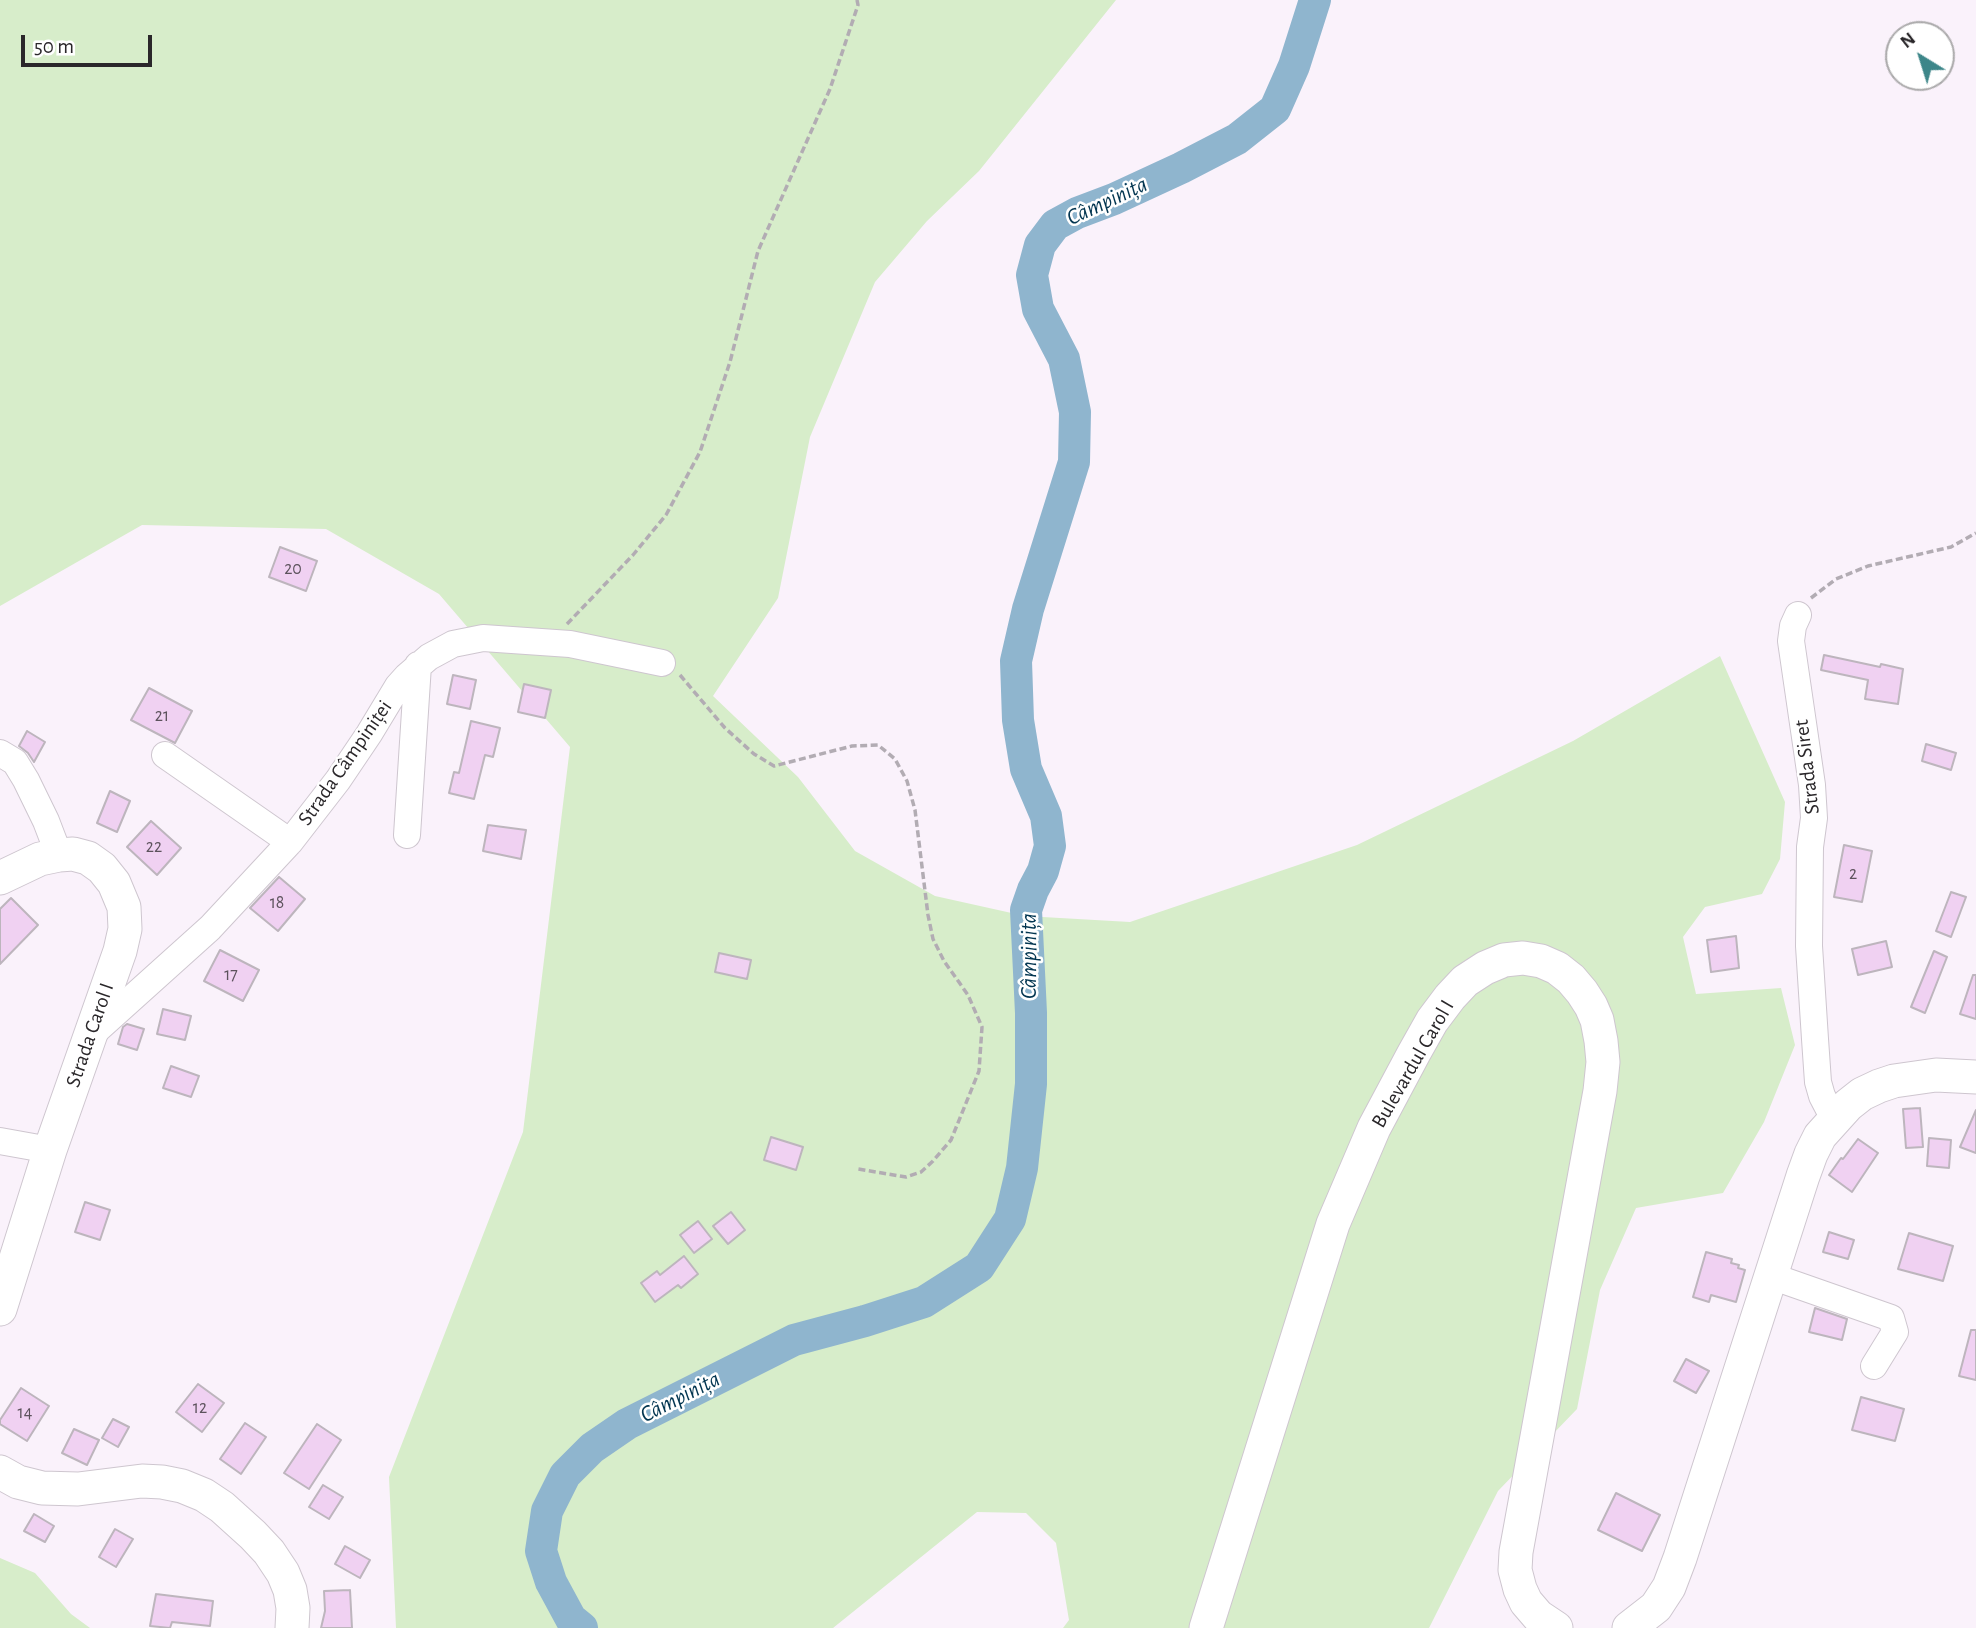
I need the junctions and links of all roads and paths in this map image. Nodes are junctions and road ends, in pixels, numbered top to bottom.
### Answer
1 (857, 0) edge
2 (1976, 533) edge
3 (1798, 615) joint
4 (547, 641) junction
5 (662, 663) joint
6 (418, 665) junction
7 (0, 753) edge
8 (165, 755) dead end
9 (407, 835) dead end
10 (290, 842) junction
11 (58, 855) junction
12 (0, 878) edge
13 (89, 1037) junction
14 (1976, 1077) edge
15 (1834, 1119) junction
16 (0, 1141) edge
17 (51, 1150) junction
18 (858, 1169) dead end
19 (7, 1266) edge
20 (1771, 1276) junction
21 (0, 1310) edge
22 (1874, 1366) dead end
23 (0, 1472) edge
24 (1552, 1627) edge
25 (292, 1628) edge
26 (1206, 1628) edge
27 (1629, 1628) edge

1 - 4 path
2 - 3 path
3 - 15 street, Strada Siret
4 - 5 street, Strada Câmpiniței
4 - 6 street, Strada Câmpiniței
5 - 18 path
6 - 9 street
6 - 10 street, Strada Câmpiniței
7 - 11 street
8 - 10 street
10 - 13 street, Strada Câmpiniței
11 - 12 main road, Strada Carol I
11 - 13 main road, Strada Carol I
13 - 17 main road, Strada Carol I
14 - 15 main road
15 - 20 main road
16 - 17 street
17 - 19 main road, Strada Carol I
19 - 21 main road, Strada Carol I
20 - 22 street
20 - 27 main road
23 - 25 main road
24 - 26 main road, Bulevardul Carol I

